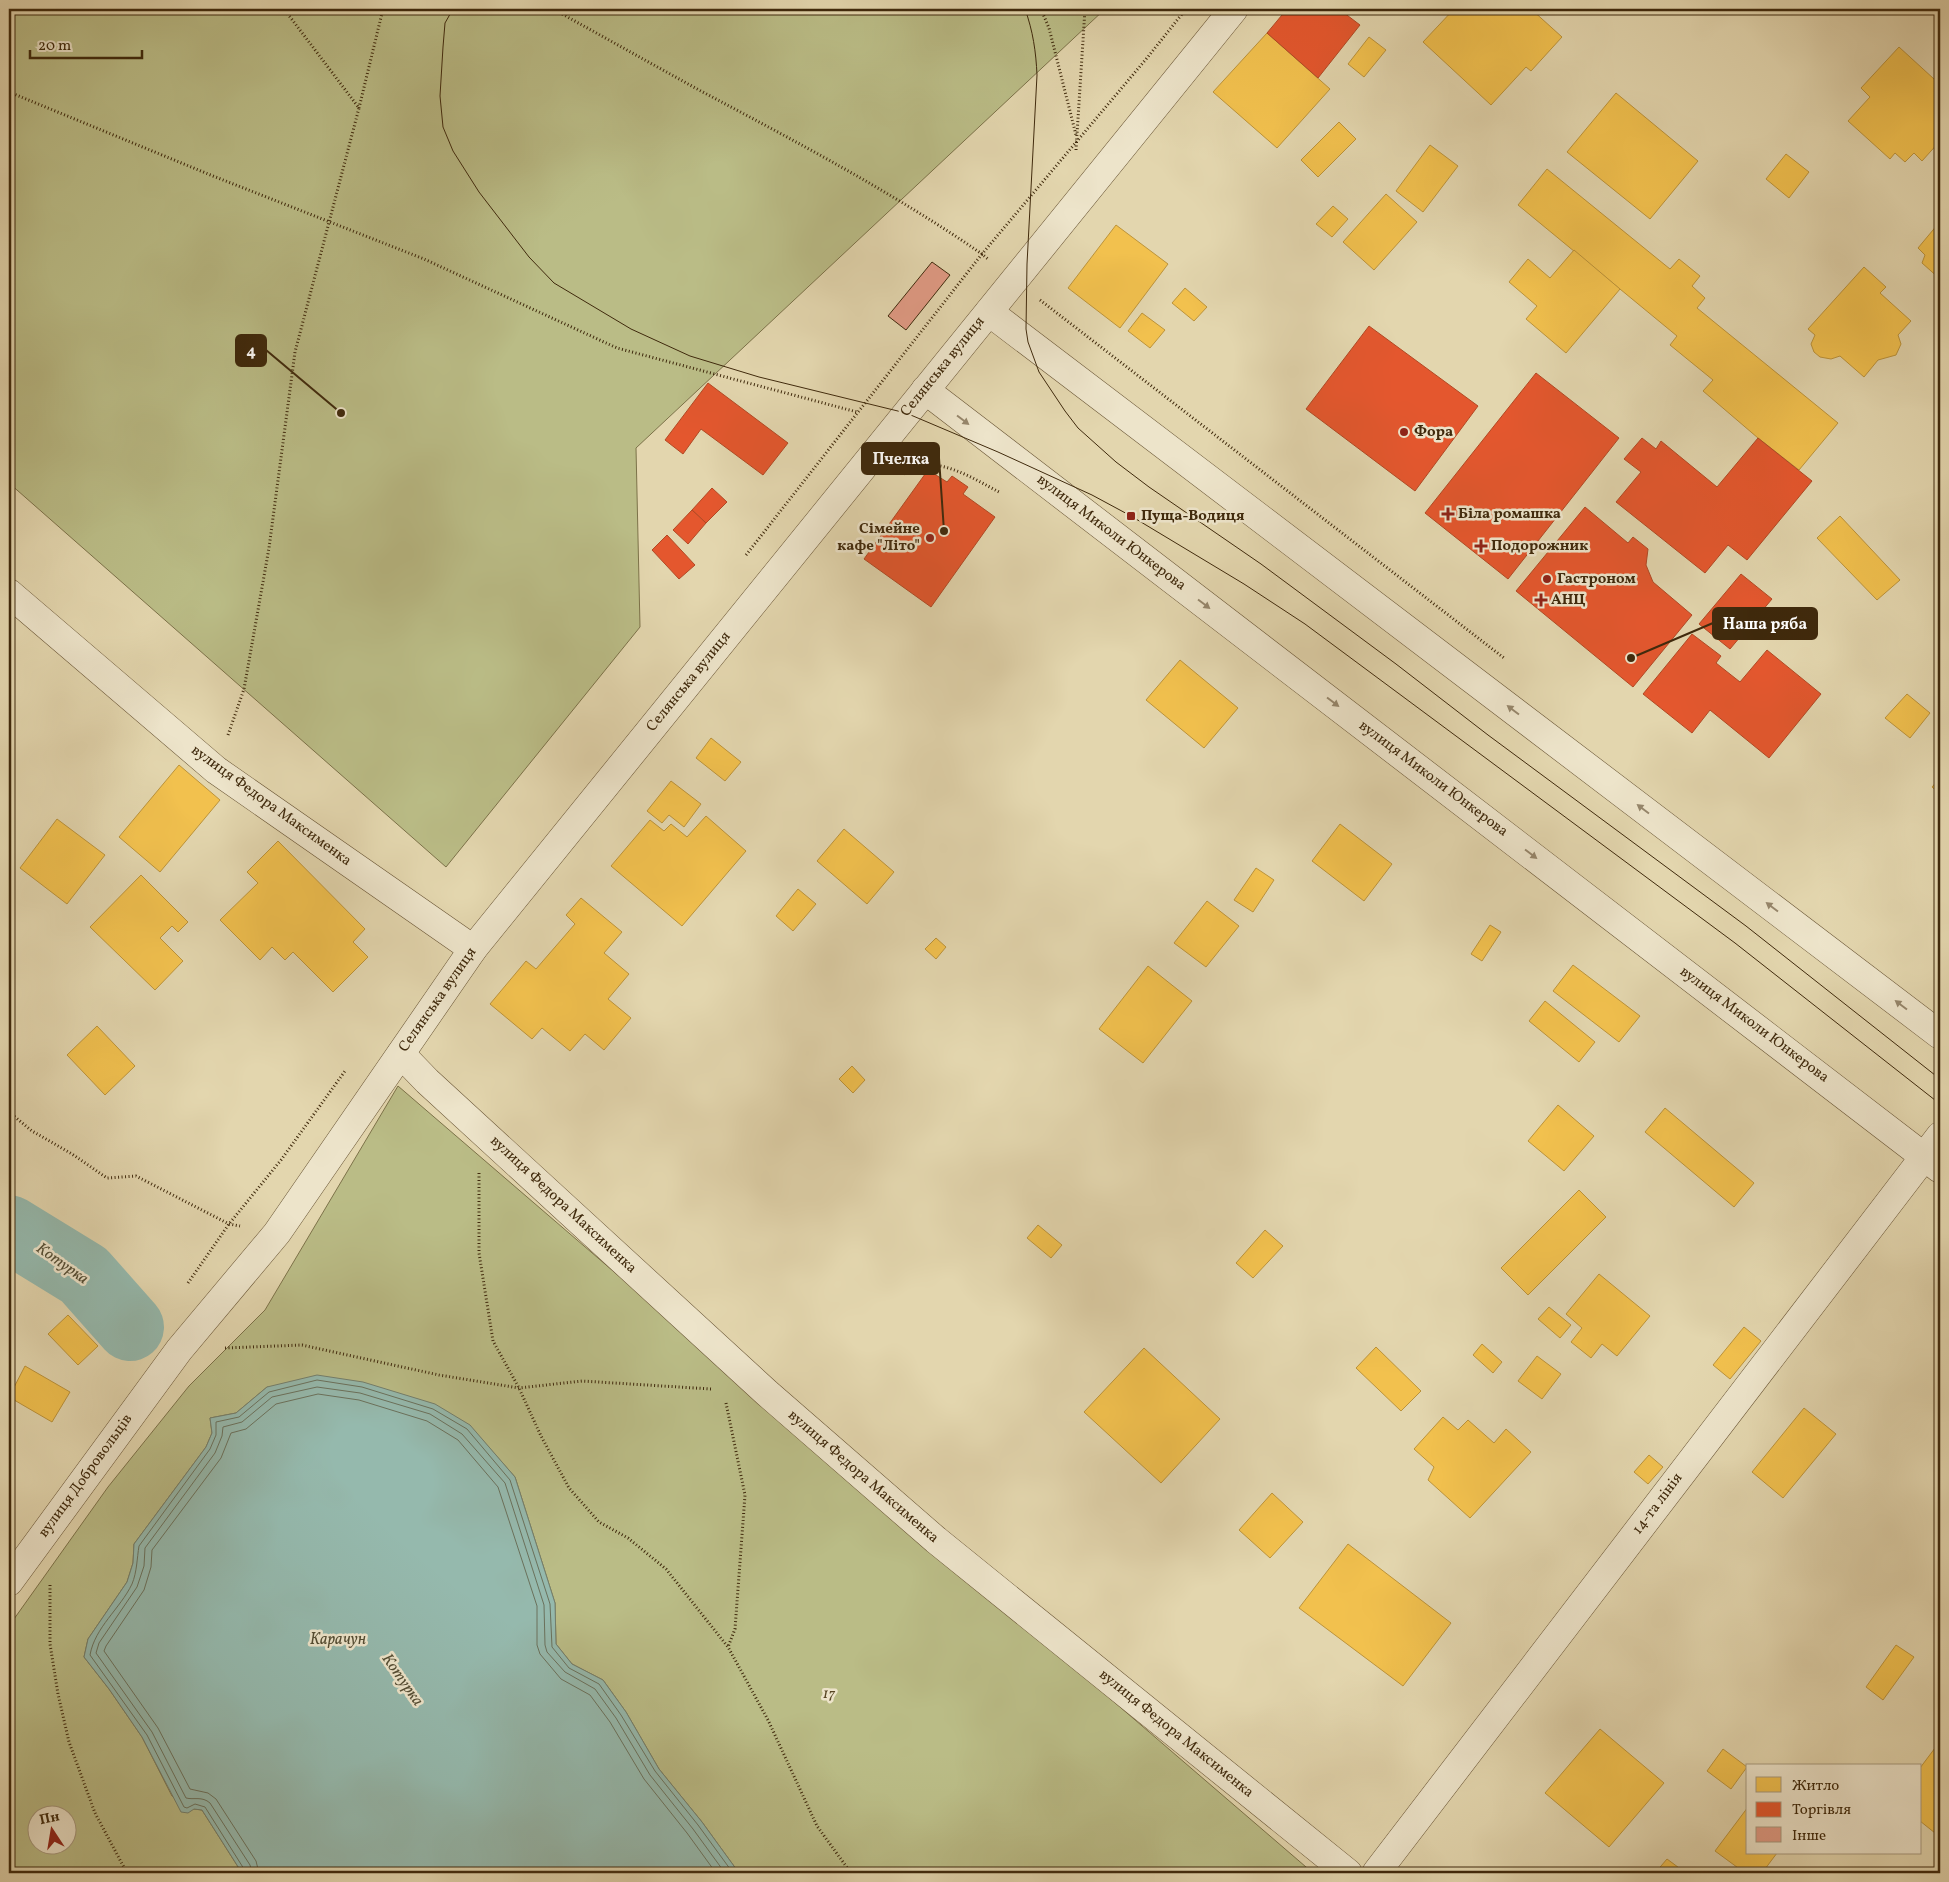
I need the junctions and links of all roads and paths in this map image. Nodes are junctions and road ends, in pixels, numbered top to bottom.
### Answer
1 (284, 9) edge
2 (383, 9) edge
3 (553, 9) edge
4 (1041, 9) edge
5 (1085, 9) edge
6 (1186, 9) edge
7 (1234, 9) edge
8 (9, 92) edge
9 (359, 108) junction
10 (1078, 140) junction
11 (1074, 157) dead end
12 (329, 221) junction
13 (982, 254) junction
14 (1014, 280) junction
15 (988, 312) junction
16 (925, 390) junction
17 (857, 412) dead end
18 (898, 480) dead end
19 (1000, 492) dead end
20 (9, 594) edge
21 (1510, 662) dead end
22 (216, 770) junction
23 (473, 949) junction
24 (1940, 1035) edge
25 (401, 1054) junction
26 (9, 1112) edge
27 (479, 1128) junction
28 (1935, 1153) edge
29 (277, 1233) junction
30 (171, 1360) junction
31 (519, 1388) junction
32 (714, 1389) dead end
33 (725, 1399) dead end
34 (9, 1582) edge
35 (50, 1584) dead end
36 (728, 1647) junction
37 (127, 1873) edge
38 (851, 1873) edge
39 (1348, 1873) edge
40 (1376, 1873) edge

1 - 9 path
2 - 9 path
3 - 13 path
4 - 10 path
5 - 10 path
6 - 10 path
7 - 14 street, Селянська вулиця
8 - 12 path
9 - 12 path
10 - 11 path
10 - 13 path
12 - 17 path
12 - 22 path
13 - 14 path
14 - 15 street, Селянська вулиця
14 - 21 path
15 - 16 street, Селянська вулиця
24 -> 15 street
16 - 23 street, Селянська вулиця
16 -> 28 street, вулиця Миколи Юнкерова
18 - 19 path
20 - 22 street, вулиця Федора Максименка
22 - 23 street, вулиця Федора Максименка
23 - 25 street, Селянська вулиця
25 - 27 street, вулиця Федора Максименка
25 - 29 street, Селянська вулиця
26 - 29 path
27 - 31 path
27 - 39 street, вулиця Федора Максименка
28 - 40 street, 14-та лінія
29 - 30 street, Селянська вулиця
30 - 31 path
30 - 34 street, вулиця Добровольців
31 - 32 path
31 - 36 path
33 - 36 path
35 - 37 path
36 - 38 path

